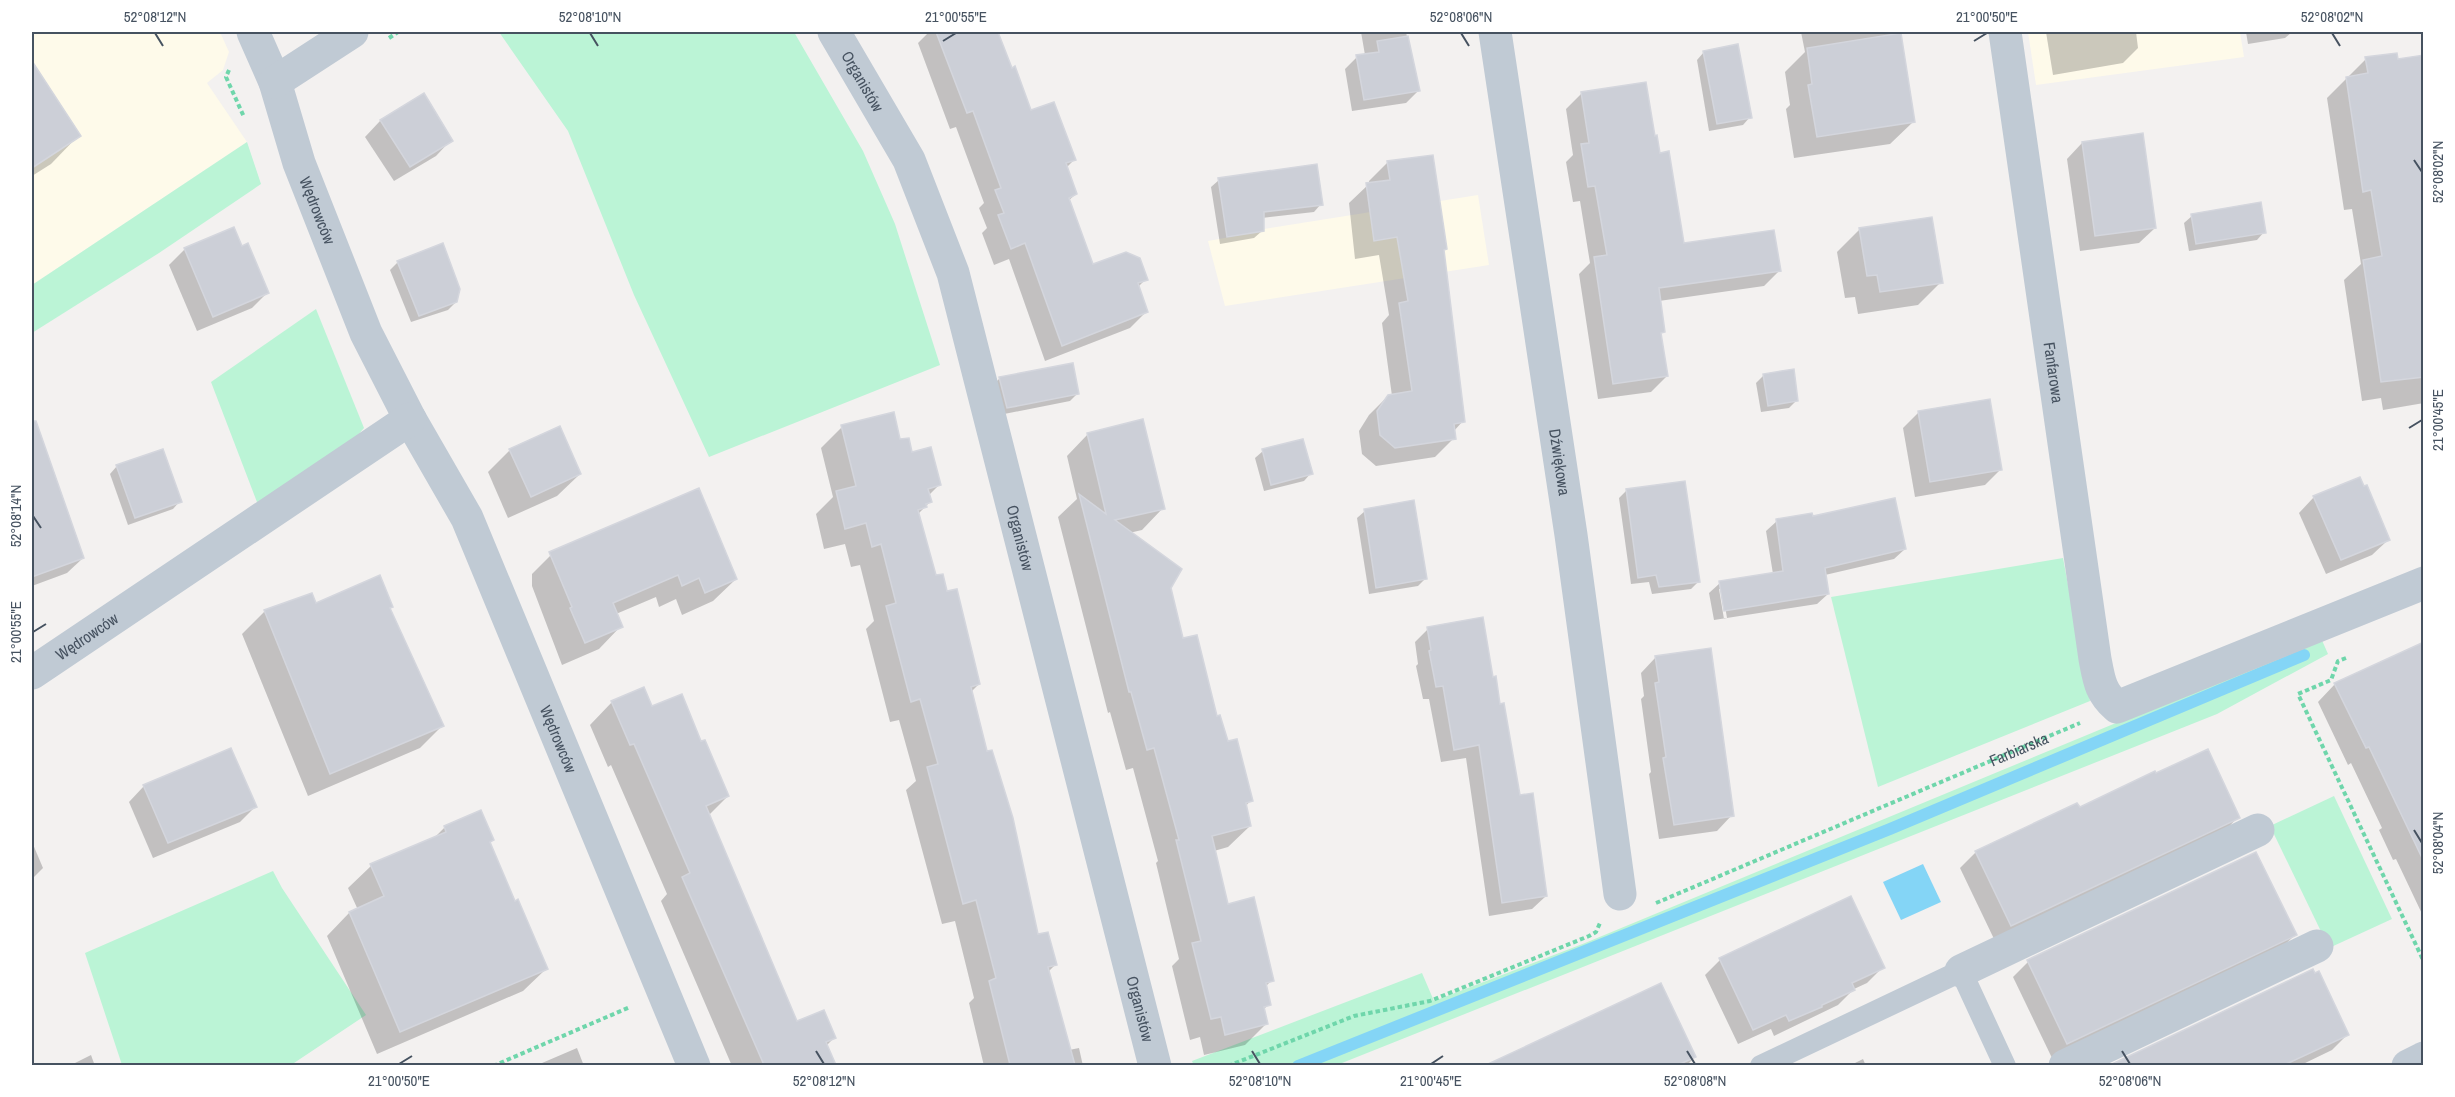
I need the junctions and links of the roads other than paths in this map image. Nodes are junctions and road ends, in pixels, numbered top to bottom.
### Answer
1 (253, 32) edge
2 (352, 32) edge
3 (834, 32) edge
4 (1495, 32) edge
5 (2005, 32) edge
6 (275, 82) junction
7 (410, 419) junction
8 (2424, 583) edge
9 (32, 673) edge
10 (2258, 830) dead end
11 (1625, 900) road end
12 (2317, 946) dead end
13 (1961, 971) junction
14 (2424, 1059) edge
15 (694, 1065) edge
16 (1155, 1065) edge
17 (1761, 1065) edge
18 (2005, 1065) edge
19 (2065, 1065) edge
20 (2408, 1065) edge

1 - 6 street, Wędrowców
2 - 6 street
3 - 16 street, Organistów
4 - 11 street, Dźwiękowa
5 - 8 street, Fanfarowa
6 - 7 street, Wędrowców
7 - 9 street, Wędrowców
7 - 15 street, Wędrowców
10 - 13 street
12 - 19 street
13 - 17 lane
13 - 18 lane
14 - 20 street

